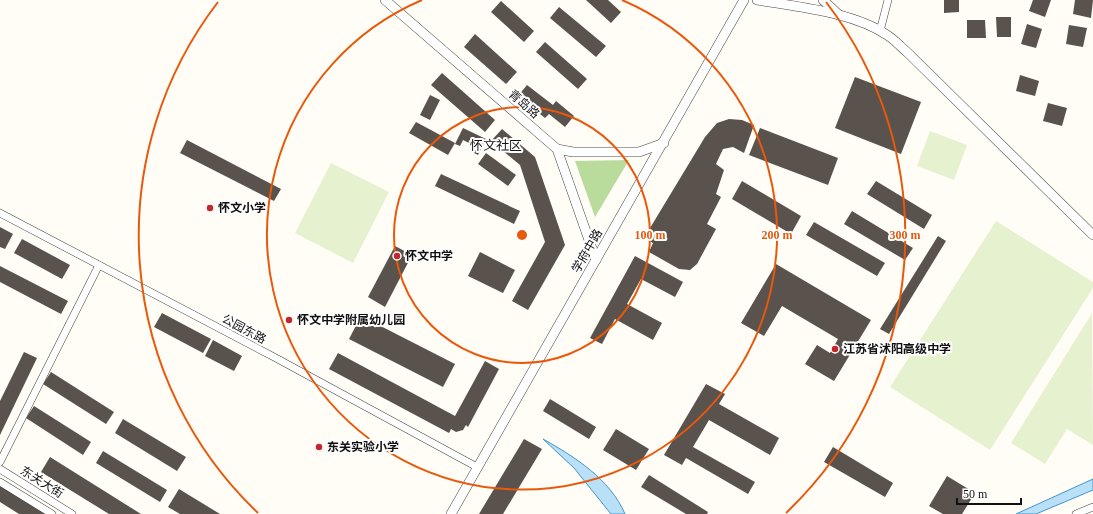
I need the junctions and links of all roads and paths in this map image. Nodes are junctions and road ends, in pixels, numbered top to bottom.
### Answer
1 (385, 0) edge
2 (744, 0) edge
3 (757, 0) edge
4 (823, 0) edge
5 (888, 0) edge
6 (839, 15) junction
7 (880, 31) junction
8 (664, 142) junction
9 (557, 149) junction
10 (0, 213) edge
11 (1093, 235) edge
12 (596, 260) junction
13 (99, 265) junction
14 (0, 462) edge
15 (477, 467) junction
16 (0, 469) edge
17 (0, 482) edge
18 (1093, 507) edge
19 (52, 514) edge
20 (72, 514) edge
21 (451, 514) edge
22 (1076, 514) edge

1 - 9 street, 青岛路
2 - 8 street, 学府中路
3 - 6 street
4 - 6 street
5 - 7 street
6 - 7 street
7 - 11 street
8 - 9 street
8 - 12 street, 学府中路
9 - 12 street, 青岛路
10 - 13 street, 公园东路
12 - 15 street, 学府中路
13 - 14 street
13 - 15 street, 公园东路
15 - 21 street, 学府中路
16 - 20 street, 东关大街
17 - 19 street, 东关大街
18 - 22 street

